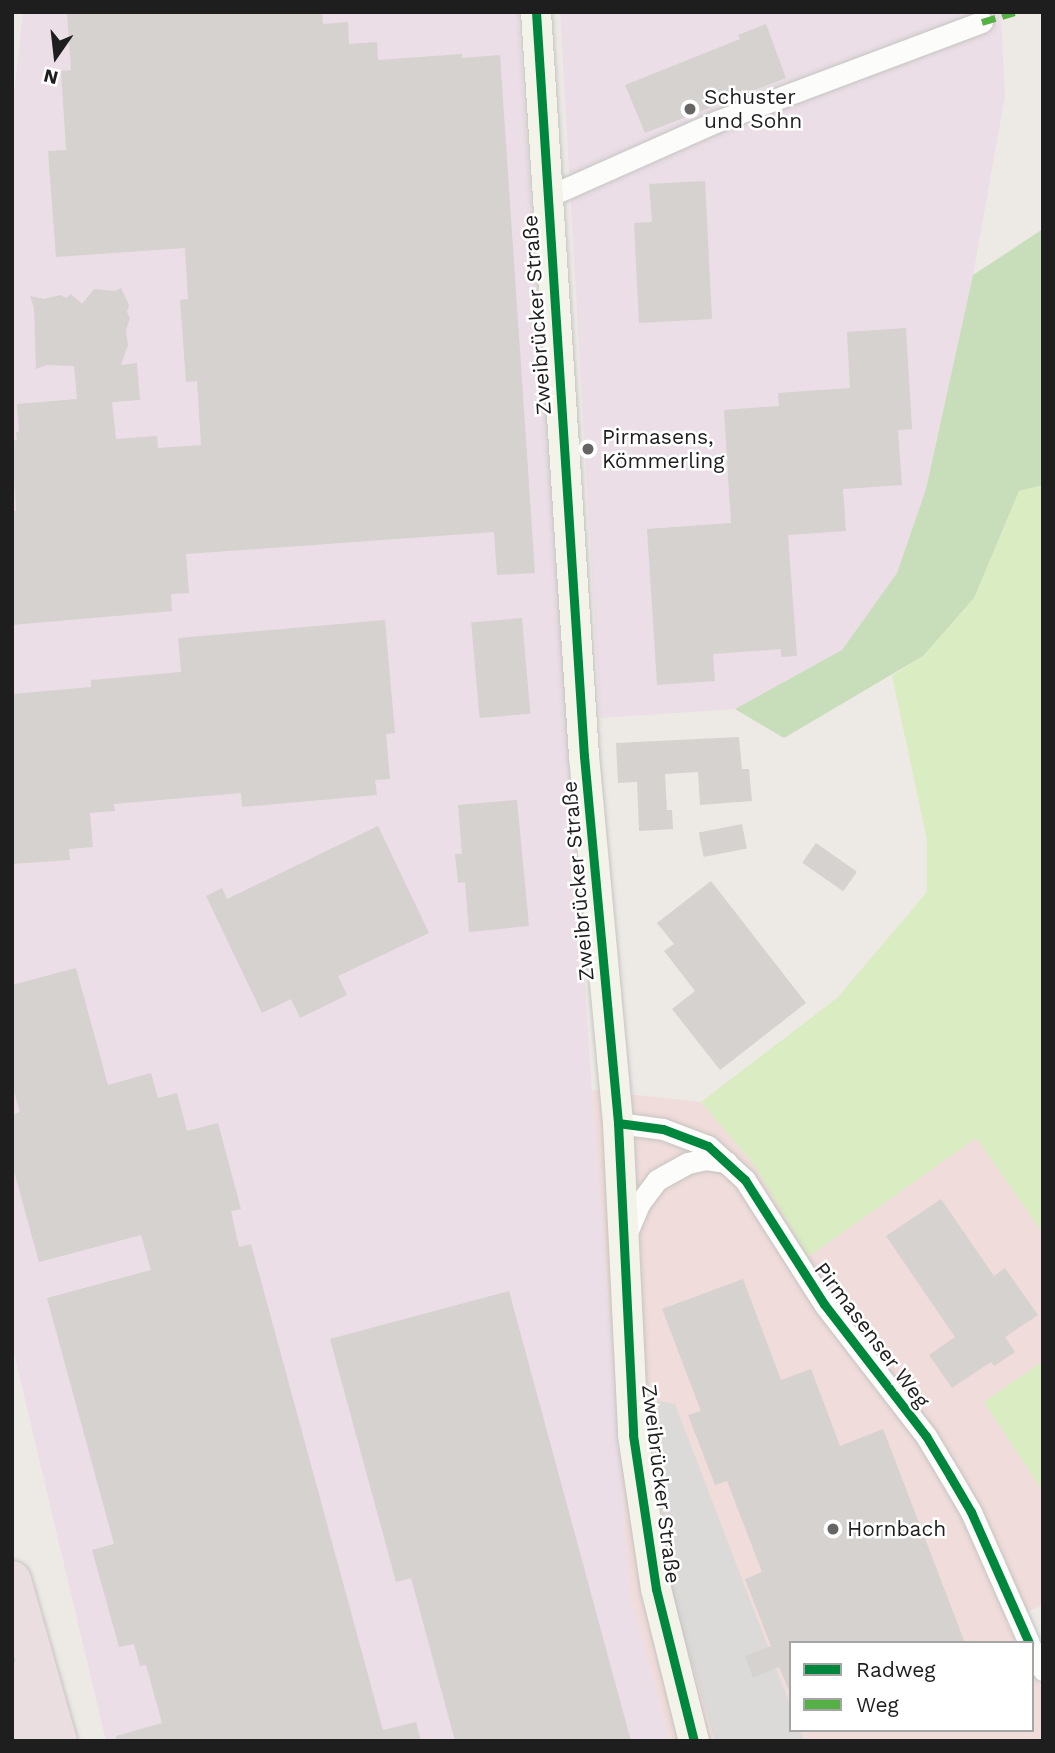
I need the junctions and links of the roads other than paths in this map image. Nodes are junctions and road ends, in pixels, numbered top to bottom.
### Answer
1 (536, 12) edge
2 (982, 22) dead end
3 (547, 198) junction
4 (618, 1124) junction
5 (727, 1161) junction
6 (625, 1240) junction
7 (12, 1580) edge
8 (1028, 1641) edge
9 (1034, 1653) edge
10 (1043, 1670) edge
11 (12, 1680) edge
12 (29, 1741) edge
13 (58, 1741) edge
14 (694, 1741) edge

1 - 3 street, Zweibrücker Straße
2 - 3 street, Zweibrücker Straße
3 - 4 street, Zweibrücker Straße
4 - 5 street, Pirmasenser Weg
4 - 6 street, Zweibrücker Straße
5 - 6 street
5 - 8 street, Pirmasenser Weg
6 - 14 street, Zweibrücker Straße
7 - 13 highway
9 - 10 street
11 - 12 highway

